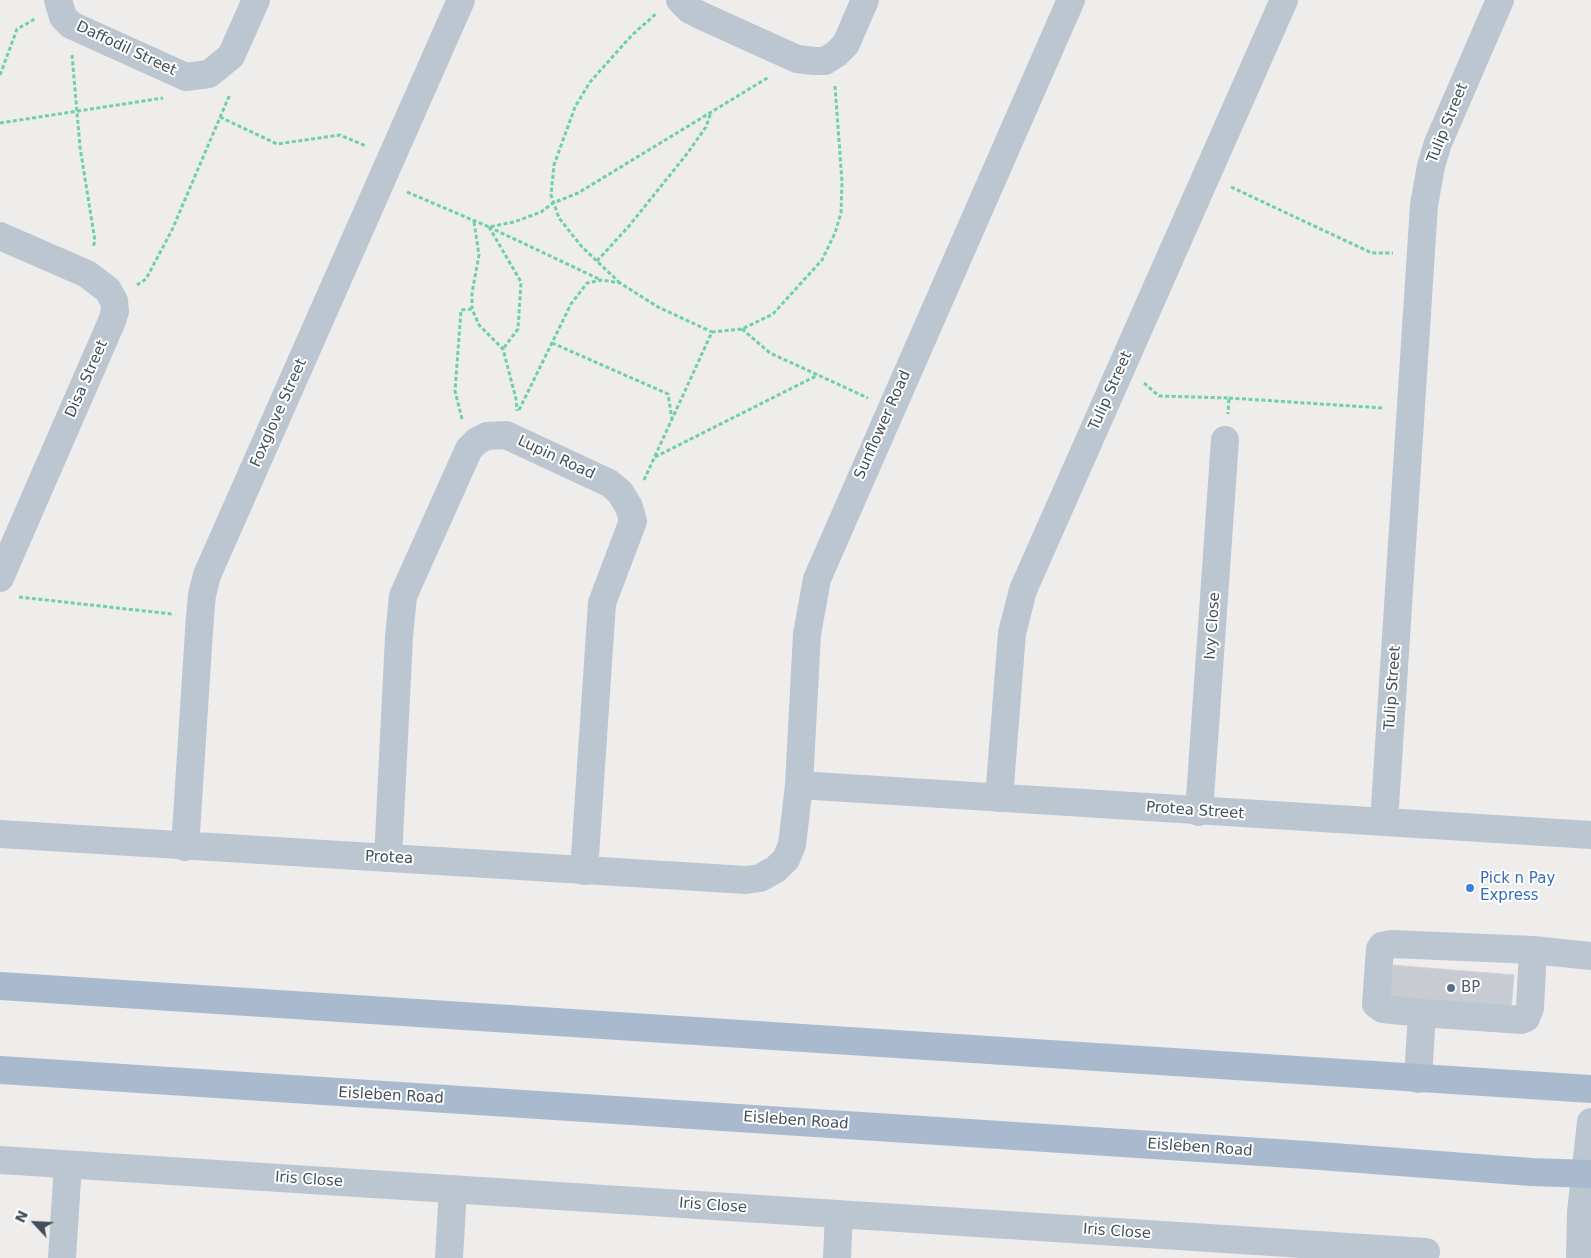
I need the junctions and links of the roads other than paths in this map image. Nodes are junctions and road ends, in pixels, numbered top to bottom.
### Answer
1 (256, 0) edge
2 (461, 0) edge
3 (865, 0) edge
4 (1071, 0) edge
5 (1284, 0) edge
6 (1500, 0) edge
7 (58, 2) edge
8 (669, 6) edge
9 (0, 236) edge
10 (1225, 440) road end
11 (9, 588) edge
12 (799, 785) junction
13 (999, 798) junction
14 (1199, 812) junction
15 (1384, 822) junction
16 (0, 834) edge
17 (1591, 835) edge
18 (185, 847) junction
19 (388, 858) junction
20 (776, 869) joint
21 (584, 871) junction
22 (1534, 950) junction
23 (1591, 956) edge
24 (0, 986) edge
25 (1422, 1013) junction
26 (0, 1070) edge
27 (1418, 1079) junction
28 (1591, 1089) edge
29 (1591, 1122) edge
30 (0, 1160) edge
31 (68, 1165) junction
32 (1588, 1174) edge
33 (453, 1189) junction
34 (840, 1214) junction
35 (1222, 1248) edge
36 (1426, 1252) dead end
37 (62, 1258) edge
38 (449, 1258) edge
39 (837, 1258) edge
40 (1580, 1258) edge

1 - 7 street, Daffodil Street
2 - 18 street, Foxglove Street
3 - 8 street
4 - 12 street, Sunflower Road
5 - 13 street, Tulip Street
6 - 15 street, Tulip Street
9 - 11 street, Disa Street
10 - 14 street, Ivy Close
12 - 13 street, Protea Street
12 - 20 street, Sunflower Road
13 - 14 street, Protea Street
14 - 15 street, Protea Street
15 - 17 street, Protea Street
16 - 18 street, Protea
18 - 19 street, Protea
19 - 21 street, Protea
19 - 21 street, Lupin Road
20 - 21 street, Protea
22 - 23 street
22 - 25 street
22 - 25 street
24 - 27 main road
25 - 27 street
26 - 32 main road, Eisleben Road
27 - 28 main road
29 - 32 street
30 - 31 street, Iris Close
31 - 33 street, Iris Close
31 - 37 street
32 - 40 street
33 - 34 street, Iris Close
33 - 38 street
34 - 35 street, Iris Close
34 - 39 street
35 - 36 street, Iris Close

